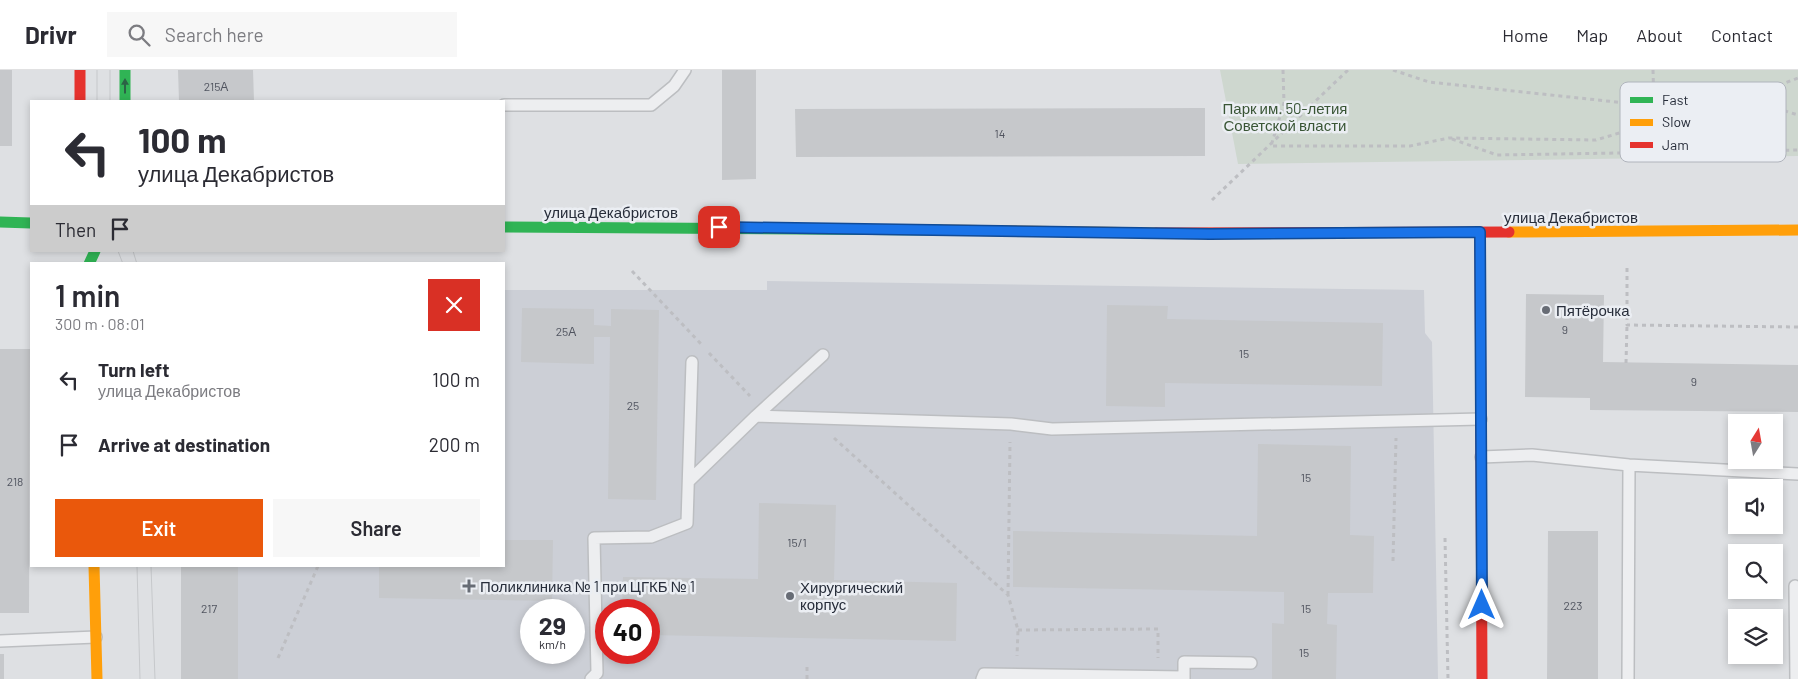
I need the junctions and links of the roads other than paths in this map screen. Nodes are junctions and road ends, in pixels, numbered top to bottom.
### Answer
1 (80, 70) edge
2 (125, 70) edge
3 (684, 70) edge
4 (80, 100) edge
5 (125, 100) edge
6 (505, 105) edge
7 (0, 222) edge
8 (30, 223) edge
9 (505, 227) edge
10 (1798, 230) edge
11 (1480, 232) junction
12 (823, 355) dead end
13 (692, 362) dead end
14 (756, 416) junction
15 (1481, 419) junction
16 (1481, 456) junction
17 (1628, 464) junction
18 (1798, 474) edge
19 (689, 480) junction
20 (94, 567) edge
21 (1795, 586) dead end
22 (96, 637) junction
23 (0, 641) edge
24 (1251, 663) dead end
25 (1184, 678) edge
26 (97, 679) edge
27 (591, 679) edge
28 (982, 679) edge
29 (1482, 679) edge
30 (1628, 679) edge
31 (1796, 679) edge

1 - 4 main road
5 -> 2 main road
3 - 6 lane
7 - 8 main road
9 - 11 main road, улица Декабристов
10 - 11 main road, улица Декабристов
11 - 15 main road
12 - 14 lane
13 - 19 lane
14 - 15 lane
14 - 19 lane
15 - 16 main road
16 - 17 lane
16 - 29 main road
17 - 18 lane
17 - 30 lane
19 - 27 lane
20 - 22 main road
21 - 31 lane
22 - 23 lane
22 - 26 main road
24 - 25 lane
25 - 28 lane

